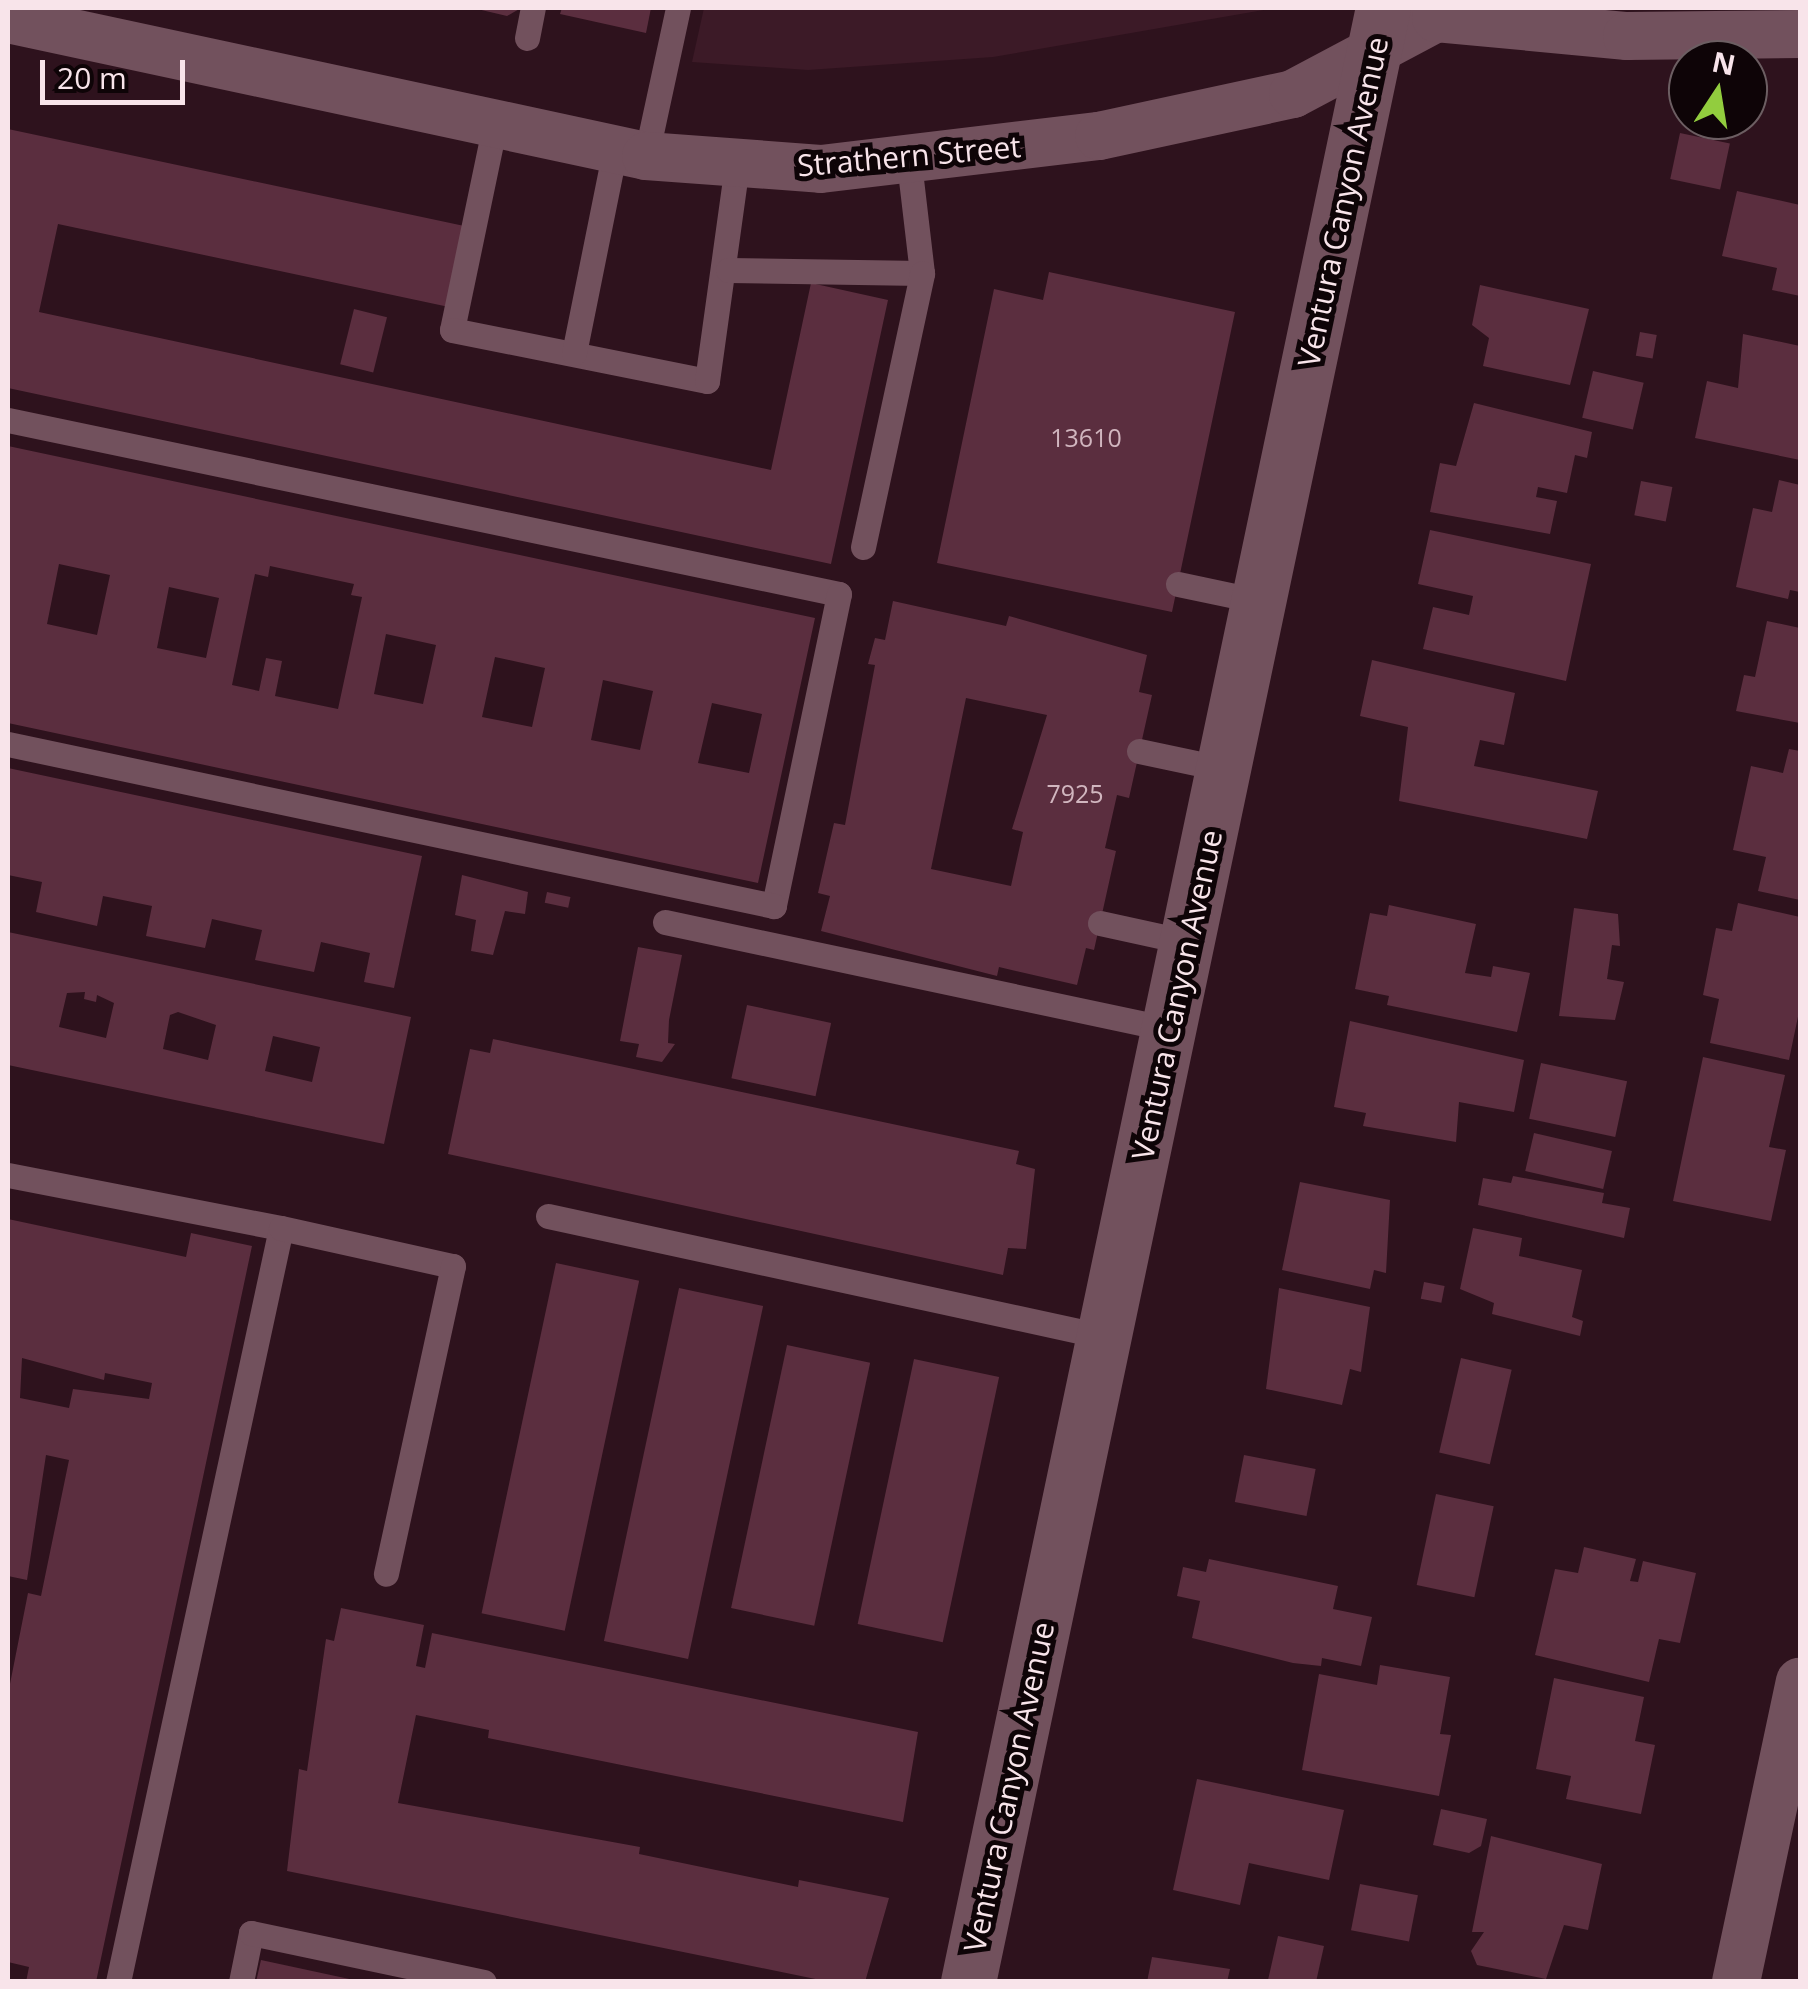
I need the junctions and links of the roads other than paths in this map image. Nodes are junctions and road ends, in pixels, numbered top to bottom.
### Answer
1 (533, 8) edge
2 (678, 8) edge
3 (8, 20) edge
4 (1378, 31) edge
5 (1800, 34) edge
6 (527, 38) dead end
7 (495, 124) junction
8 (631, 153) junction
9 (908, 162) junction
10 (737, 166) junction
11 (728, 270) junction
12 (922, 273) junction
13 (574, 353) junction
14 (8, 420) edge
15 (863, 547) dead end
16 (1178, 584) dead end
17 (1259, 601) junction
18 (8, 744) edge
19 (1139, 751) dead end
20 (1224, 768) junction
21 (665, 922) dead end
22 (1100, 923) dead end
23 (1188, 942) junction
24 (1169, 1029) junction
25 (8, 1175) edge
26 (548, 1216) dead end
27 (281, 1228) junction
28 (1106, 1336) junction
29 (386, 1574) dead end
30 (1800, 1682) edge
31 (118, 1982) edge
32 (240, 1982) edge
33 (484, 1982) edge
34 (968, 1982) edge
35 (1736, 1982) edge

1 - 6 lane
2 - 8 lane
3 - 7 street, Strathern Street
4 - 5 street, Strathern Street
4 - 9 street, Strathern Street
4 - 17 street, Ventura Canyon Avenue
7 - 8 street, Strathern Street
7 - 13 lane
8 - 10 street, Strathern Street
8 - 13 lane
9 - 10 street, Strathern Street
9 - 12 lane
10 - 11 lane
11 - 12 lane
11 - 13 lane
12 - 15 lane
14 - 18 lane
16 - 17 lane
17 - 20 street, Ventura Canyon Avenue
19 - 20 lane
20 - 23 street, Ventura Canyon Avenue
21 - 24 lane
22 - 23 lane
23 - 24 street, Ventura Canyon Avenue
24 - 28 street, Ventura Canyon Avenue
25 - 27 lane
26 - 28 lane
27 - 29 lane
27 - 31 lane
28 - 34 street, Ventura Canyon Avenue
30 - 35 street
32 - 33 lane

